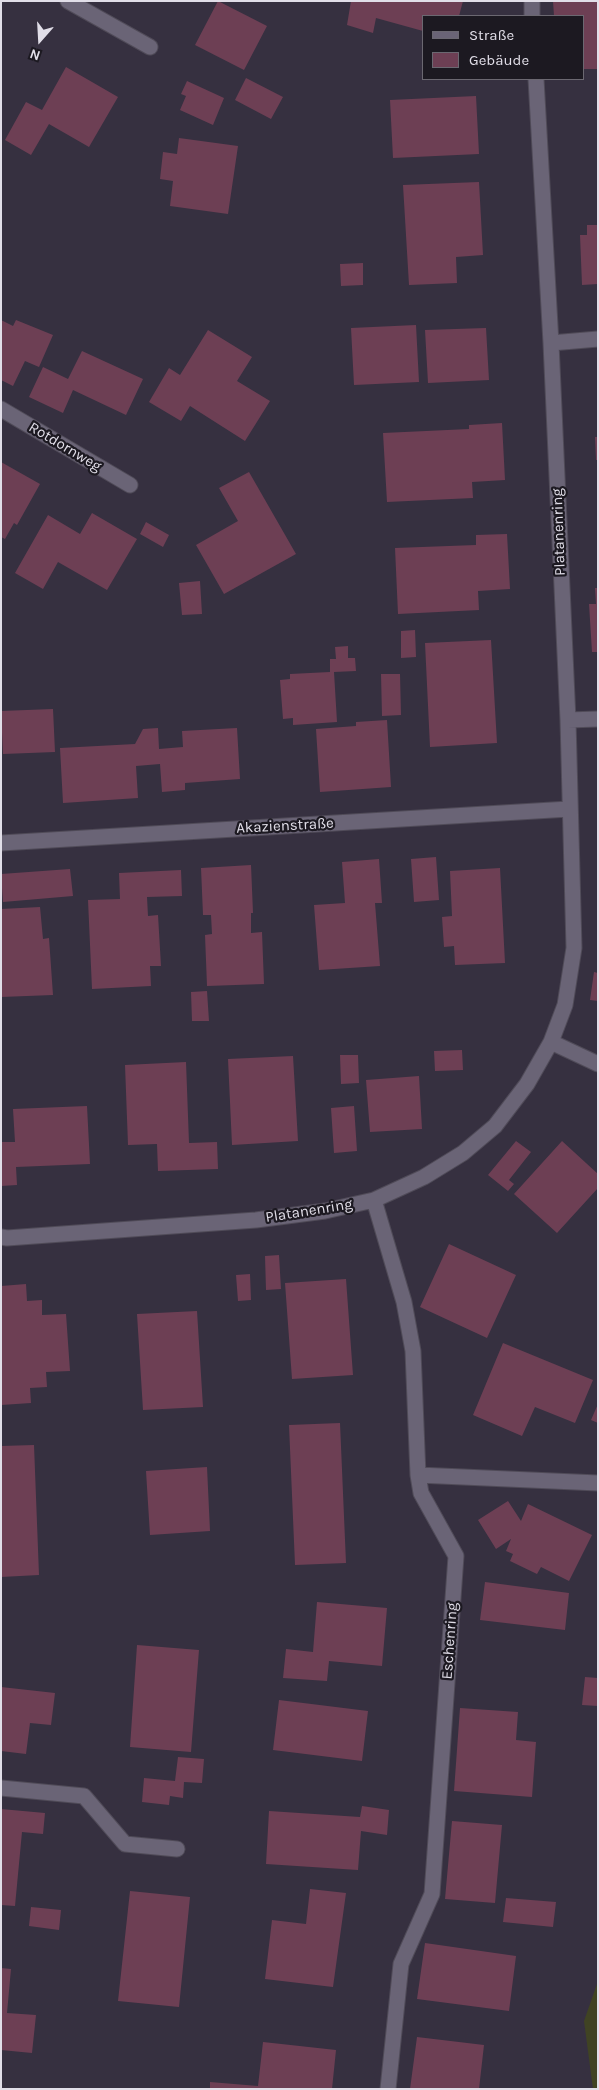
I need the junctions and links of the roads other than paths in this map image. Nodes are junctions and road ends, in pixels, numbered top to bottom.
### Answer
1 (68, 1) edge
2 (532, 1) edge
3 (532, 15) edge
4 (150, 48) dead end
5 (536, 80) edge
6 (598, 339) edge
7 (551, 343) junction
8 (1, 409) edge
9 (130, 485) dead end
10 (598, 719) edge
11 (568, 720) junction
12 (569, 809) junction
13 (1, 843) edge
14 (551, 1042) junction
15 (598, 1064) edge
16 (374, 1200) junction
17 (1, 1237) edge
18 (418, 1475) junction
19 (598, 1483) edge
20 (1, 1788) edge
21 (177, 1849) dead end
22 (388, 2089) edge

1 - 4 street
2 - 3 street
5 - 7 street, Platanenring
6 - 7 street
7 - 11 street, Platanenring
8 - 9 street, Rotdornweg
10 - 11 street
11 - 12 street, Platanenring
12 - 13 street, Akazienstraße
12 - 14 street, Platanenring
14 - 15 street
14 - 16 street, Platanenring
16 - 17 street, Platanenring
16 - 18 street, Eschenring
18 - 19 street
18 - 22 street, Eschenring
20 - 21 street

